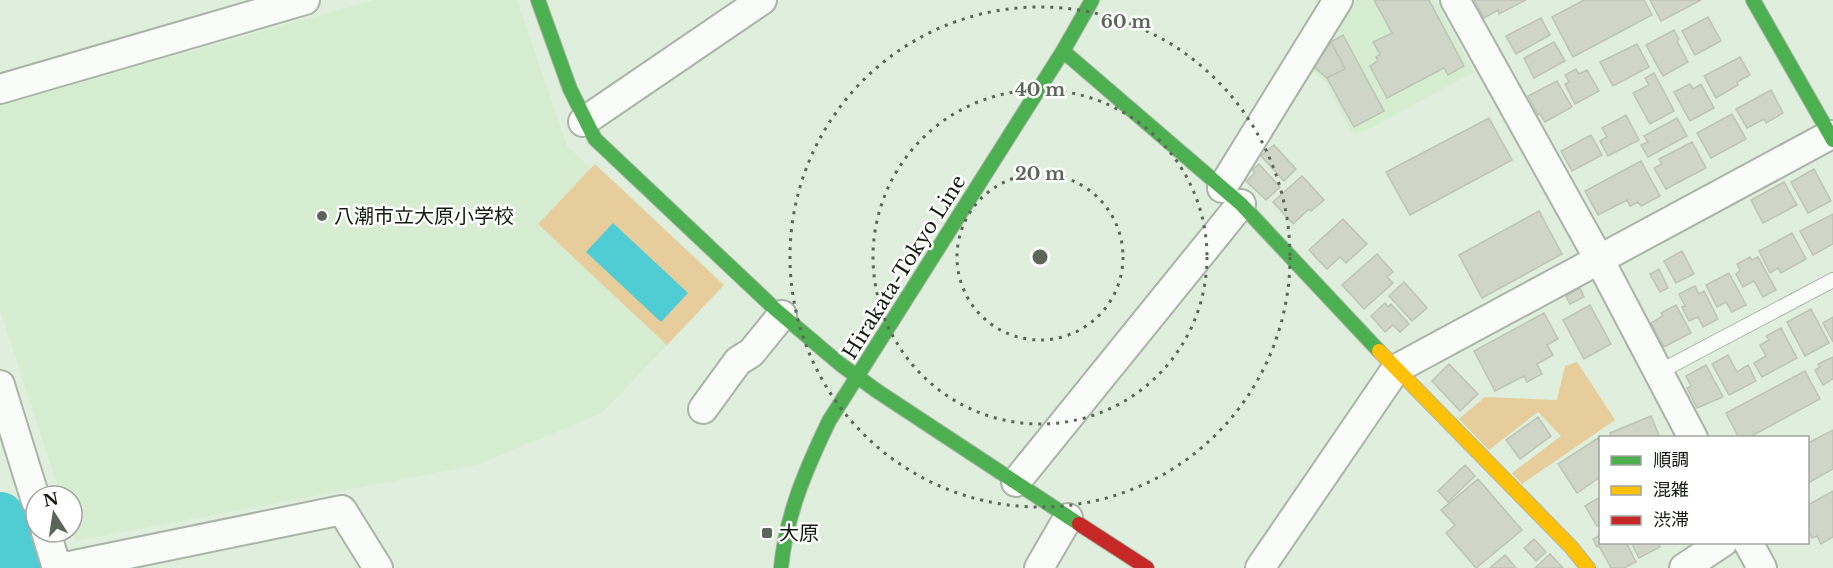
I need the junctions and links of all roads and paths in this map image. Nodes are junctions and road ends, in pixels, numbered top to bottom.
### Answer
1 (305, 0) edge
2 (538, 0) edge
3 (762, 0) edge
4 (1092, 0) edge
5 (1338, 0) edge
6 (1455, 0) edge
7 (1753, 0) edge
8 (1064, 51) junction
9 (0, 89) edge
10 (583, 122) junction
11 (1832, 137) edge
12 (1231, 196) junction
13 (1599, 259) junction
14 (1833, 280) edge
15 (782, 315) junction
16 (1396, 369) junction
17 (1659, 372) junction
18 (858, 377) junction
19 (0, 385) edge
20 (703, 409) dead end
21 (1692, 436) edge
22 (1016, 482) junction
23 (31, 484) edge
24 (1068, 518) junction
25 (50, 544) edge
26 (1721, 544) edge
27 (1749, 544) edge
28 (58, 568) edge
29 (378, 568) edge
30 (781, 568) edge
31 (1039, 568) edge
32 (1147, 568) edge
33 (1260, 568) edge
34 (1588, 568) edge
35 (1684, 568) edge
36 (1762, 568) edge

1 - 9 street
2 - 10 street
3 - 10 street
4 - 8 street, Hirakata-Tokyo Line
5 - 12 street
6 - 13 street
7 - 11 street
8 - 12 street
8 - 18 street, Hirakata-Tokyo Line
10 - 15 street
11 - 13 street
12 - 16 street
12 - 22 street
13 - 16 street
13 - 17 street
14 - 17 lane
15 - 18 street
15 - 20 street
16 - 33 street
16 - 34 street
17 - 21 street
18 - 22 street
18 - 30 street, Hirakata-Tokyo Line
19 - 23 street
22 - 24 street
24 - 31 street
24 - 32 street
25 - 28 street
26 - 35 street
27 - 36 street
28 - 29 street

